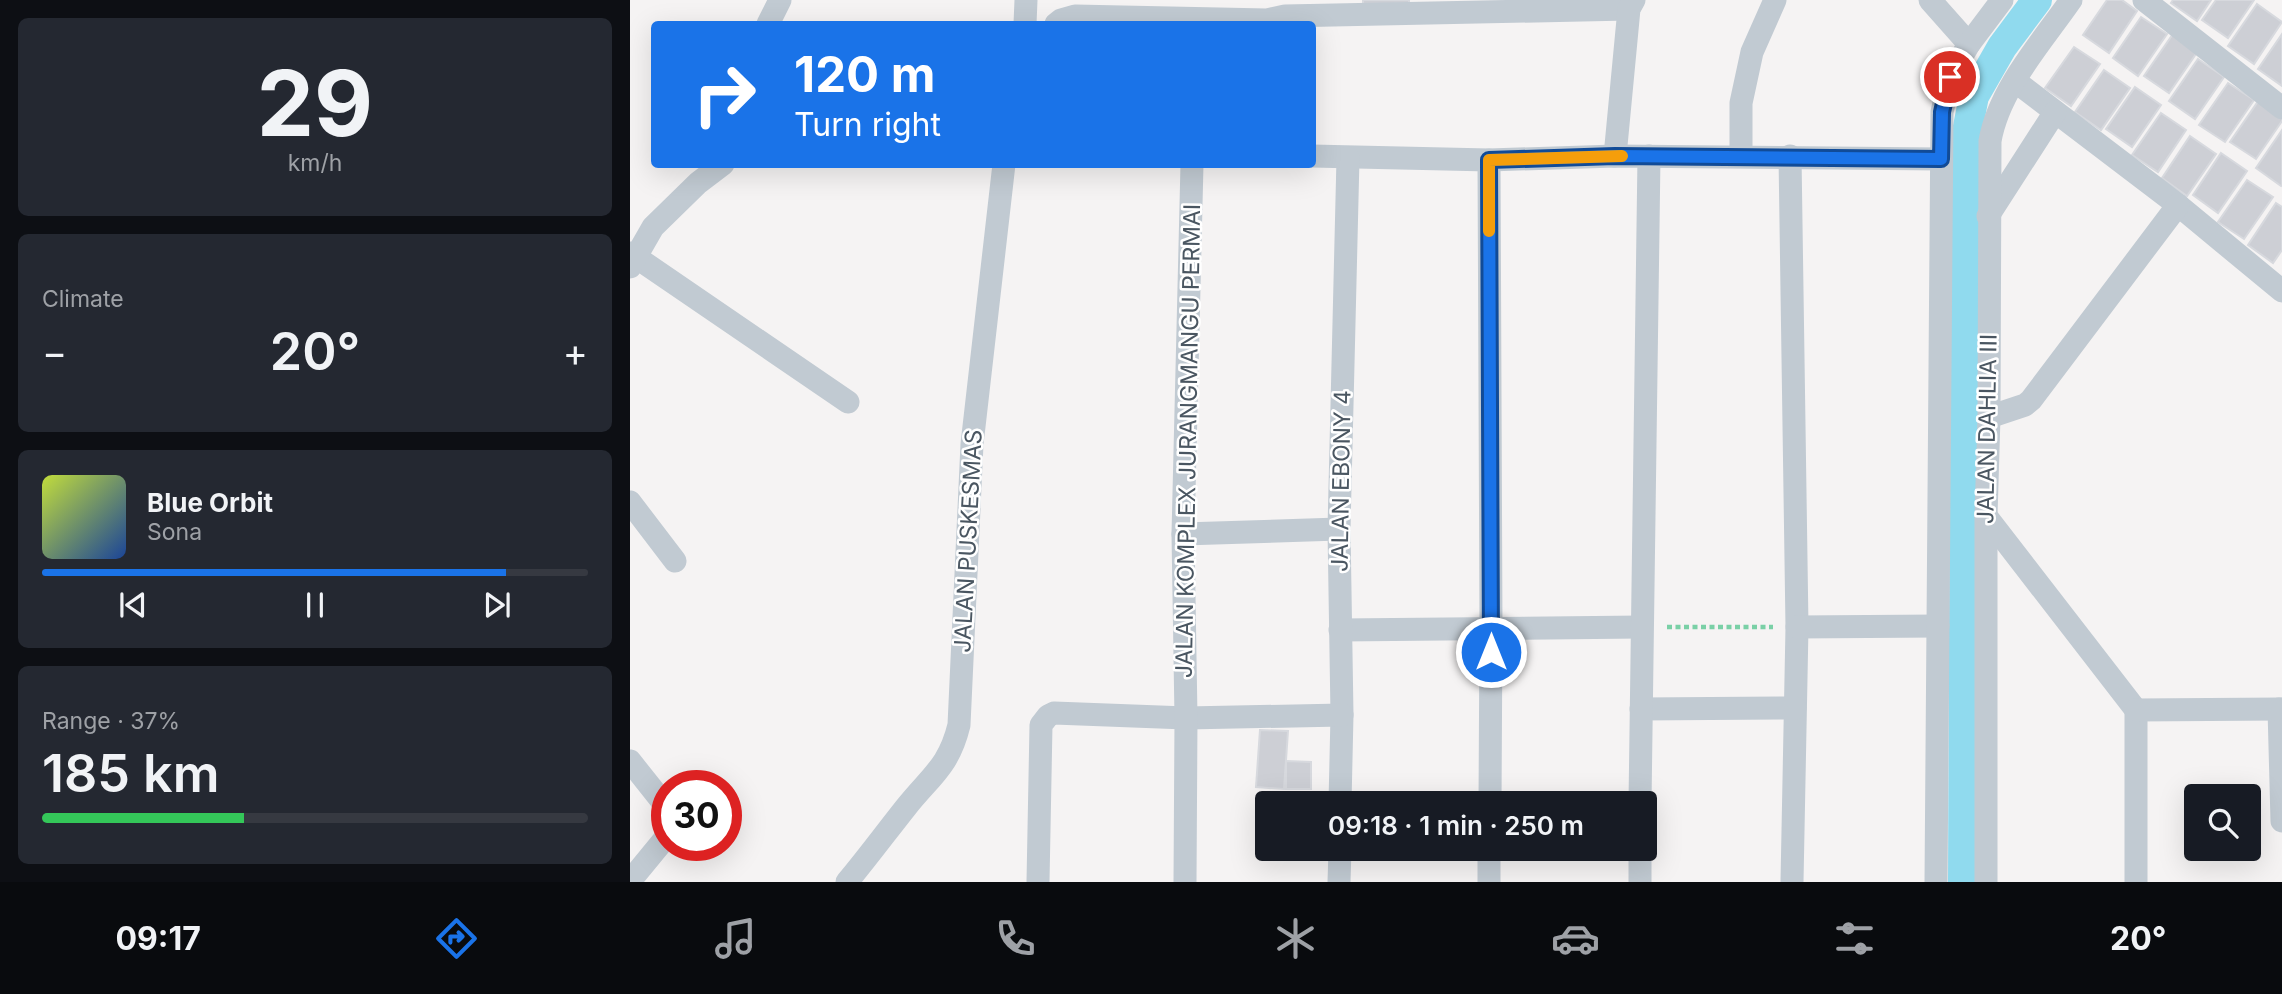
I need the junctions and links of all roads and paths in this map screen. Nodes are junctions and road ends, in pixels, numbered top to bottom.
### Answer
1 (780, 0) edge
2 (1026, 0) edge
3 (1775, 0) edge
4 (1930, 0) edge
5 (2002, 0) edge
6 (2071, 0) edge
7 (2144, 0) edge
8 (1632, 5) edge
9 (1417, 7) edge
10 (1285, 8) edge
11 (770, 21) edge
12 (1025, 21) edge
13 (1060, 21) edge
14 (1969, 44) junction
15 (2015, 81) junction
16 (2282, 108) edge
17 (2055, 112) junction
18 (1316, 156) edge
19 (1615, 156) junction
20 (1649, 156) junction
21 (1741, 156) junction
22 (1790, 156) junction
23 (1348, 158) junction
24 (1941, 159) junction
25 (1489, 160) junction
26 (718, 168) edge
27 (1004, 168) edge
28 (1192, 168) edge
29 (2178, 205) junction
30 (1988, 216) junction
31 (632, 259) edge
32 (2282, 291) edge
33 (848, 402) dead end
34 (1989, 417) junction
35 (630, 502) edge
36 (1986, 516) junction
37 (1339, 529) junction
38 (1183, 534) junction
39 (675, 561) dead end
40 (1641, 626) junction
41 (1797, 626) junction
42 (1938, 626) junction
43 (1491, 627) junction
44 (1340, 630) junction
45 (1796, 708) junction
46 (1641, 709) junction
47 (2281, 709) edge
48 (2136, 710) junction
49 (1342, 715) junction
50 (1186, 718) junction
51 (630, 761) edge
52 (651, 787) edge
53 (1340, 791) edge
54 (1490, 791) edge
55 (1640, 791) edge
56 (2282, 821) edge
57 (651, 855) edge
58 (1340, 861) edge
59 (1489, 861) edge
60 (1640, 861) edge
61 (630, 881) edge
62 (847, 882) edge
63 (1038, 882) edge
64 (1185, 882) edge
65 (1339, 882) edge
66 (1489, 882) edge
67 (1640, 882) edge
68 (1792, 882) edge
69 (1936, 882) edge
70 (1986, 882) edge
71 (2136, 882) edge

1 - 11 street
2 - 12 street
3 - 21 street
4 - 14 street
5 - 14 street
6 - 15 street, JALAN DAHLIA III
7 - 16 street
8 - 9 street
8 - 19 street
9 - 10 street
10 - 13 street
14 - 24 street
15 - 17 street
15 - 30 street, JALAN DAHLIA III
17 - 29 street
17 - 30 street
18 - 23 street
19 - 20 street
19 - 25 street
20 - 21 street
20 - 40 street
21 - 22 street
22 - 24 street
22 - 41 street
23 - 25 street
23 - 37 street, JALAN EBONY 4
24 - 42 street
25 - 43 street
26 - 31 street
27 - 62 street, JALAN PUSKESMAS
28 - 38 street, JALAN KOMPLEX JURANGMANGU PERMAI
29 - 32 street
29 - 34 street
30 - 34 street, JALAN DAHLIA III
31 - 33 street
34 - 36 street, JALAN DAHLIA III
35 - 39 street
36 - 48 street
36 - 70 street, JALAN DAHLIA III
37 - 38 street
37 - 44 street, JALAN EBONY 4
38 - 50 street, JALAN KOMPLEX JURANGMANGU PERMAI
40 - 41 path
40 - 43 street
40 - 46 street
41 - 42 street
41 - 45 street
42 - 69 street
43 - 44 street
43 - 54 street
44 - 49 street, JALAN EBONY 4
45 - 46 street
45 - 68 street
46 - 55 street
47 - 48 street
47 - 56 street
48 - 71 street
49 - 50 street
49 - 53 street, JALAN EBONY 4
50 - 63 street
50 - 64 street, JALAN KOMPLEX JURANGMANGU PERMAI
51 - 52 street
57 - 61 street
58 - 65 street
59 - 66 street
60 - 67 street

